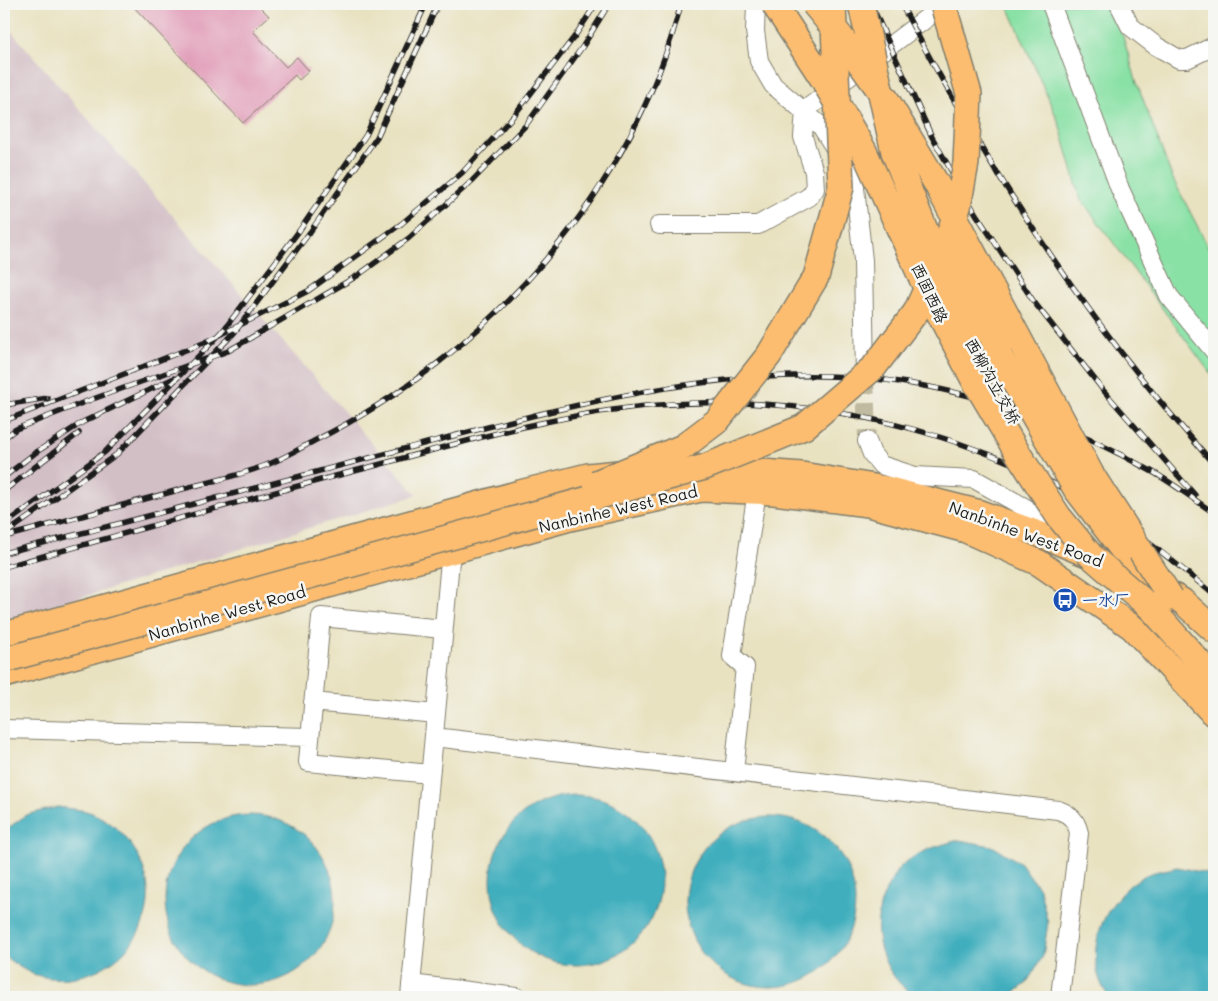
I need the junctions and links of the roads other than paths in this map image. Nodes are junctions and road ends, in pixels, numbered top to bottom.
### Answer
1 (756, 4) edge
2 (774, 4) edge
3 (814, 4) edge
4 (833, 4) edge
5 (860, 4) edge
6 (875, 4) edge
7 (942, 4) edge
8 (1051, 4) edge
9 (1119, 4) edge
10 (1214, 46) edge
11 (805, 110) junction
12 (660, 225) dead end
13 (1214, 350) edge
14 (866, 376) tunnel mouth
15 (867, 441) tunnel mouth
16 (757, 491) junction
17 (1044, 536) junction
18 (451, 550) junction
19 (1161, 603) junction
20 (443, 630) junction
21 (1214, 630) edge
22 (4, 635) edge
23 (1214, 645) edge
24 (4, 648) edge
25 (4, 660) edge
26 (4, 675) edge
27 (1214, 679) edge
28 (313, 702) junction
29 (436, 714) junction
30 (1214, 714) edge
31 (4, 729) edge
32 (434, 736) junction
33 (310, 737) junction
34 (734, 772) junction
35 (430, 774) junction
36 (411, 991) edge
37 (517, 997) edge
38 (1060, 997) edge

1 - 11 street
2 - 19 highway, 西固西路, bridge
3 - 19 highway, bridge
4 - 24 highway, bridge
5 - 19 highway, 西柳沟立交桥, bridge
6 - 19 highway, 西柳沟立交桥, bridge
7 - 11 street
7 - 25 highway, bridge
8 - 13 street
9 - 10 street
11 - 12 street
11 - 14 street
15 - 17 street
16 - 18 highway, Nanbinhe West Road
16 - 30 highway, Nanbinhe West Road
16 - 34 street
17 - 21 highway, Nanbinhe West Road
17 - 22 highway, Nanbinhe West Road
18 - 20 street
18 - 26 highway, Nanbinhe West Road
19 - 23 highway, 西柳沟立交桥
19 - 27 highway, 西柳沟立交桥
20 - 28 street
20 - 29 street
28 - 29 street
28 - 33 street
29 - 32 street
31 - 33 street
32 - 34 street
32 - 35 street
33 - 35 street
34 - 38 street
35 - 36 street
36 - 37 street

